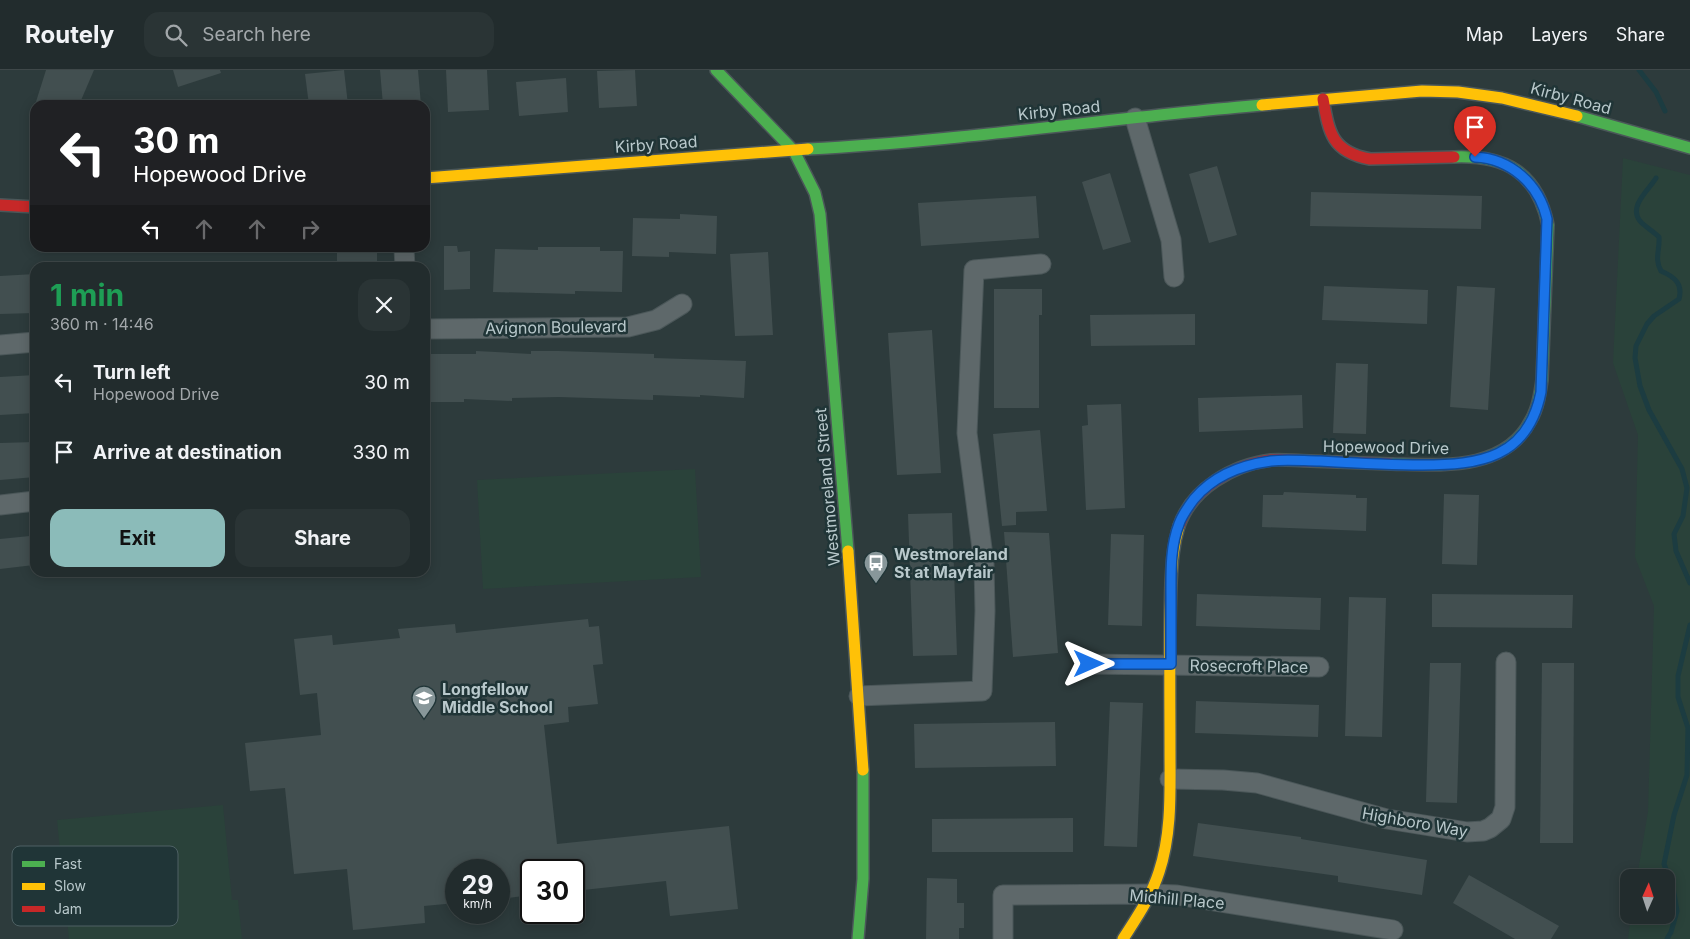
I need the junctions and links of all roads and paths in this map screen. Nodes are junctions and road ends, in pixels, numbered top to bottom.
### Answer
1 (716, 70) edge
2 (1323, 99) junction
3 (1135, 118) junction
4 (1690, 148) edge
5 (794, 152) junction
6 (430, 178) edge
7 (0, 205) edge
8 (30, 207) edge
9 (1041, 264) dead end
10 (1174, 277) dead end
11 (682, 304) dead end
12 (430, 329) edge
13 (30, 342) edge
14 (0, 345) edge
15 (30, 502) edge
16 (0, 505) edge
17 (1506, 662) dead end
18 (1089, 664) dead end
19 (1171, 664) junction
20 (1320, 667) dead end
21 (859, 696) junction
22 (1170, 779) junction
23 (1151, 894) junction
24 (1393, 930) dead end
25 (858, 939) edge
26 (1003, 939) edge
27 (1123, 939) edge

1 - 5 main road, Westmoreland Street
2 - 3 main road, Kirby Road
2 - 4 main road, Kirby Road
2 - 19 main road, Hopewood Drive
3 - 5 main road, Kirby Road
3 - 10 street
5 - 6 main road, Kirby Road
5 - 21 main road, Westmoreland Street
7 - 8 main road
9 - 21 street
11 - 12 street, Avignon Boulevard
13 - 14 street
15 - 16 street
17 - 22 street, Highboro Way
18 - 19 street, Rosecroft Place
19 - 20 street, Rosecroft Place
19 - 22 main road, Hopewood Drive
21 - 25 main road, Westmoreland Street
22 - 23 main road, Hopewood Drive
23 - 24 street, Midhill Place
23 - 26 street, Midhill Place
23 - 27 main road, Hopewood Drive

